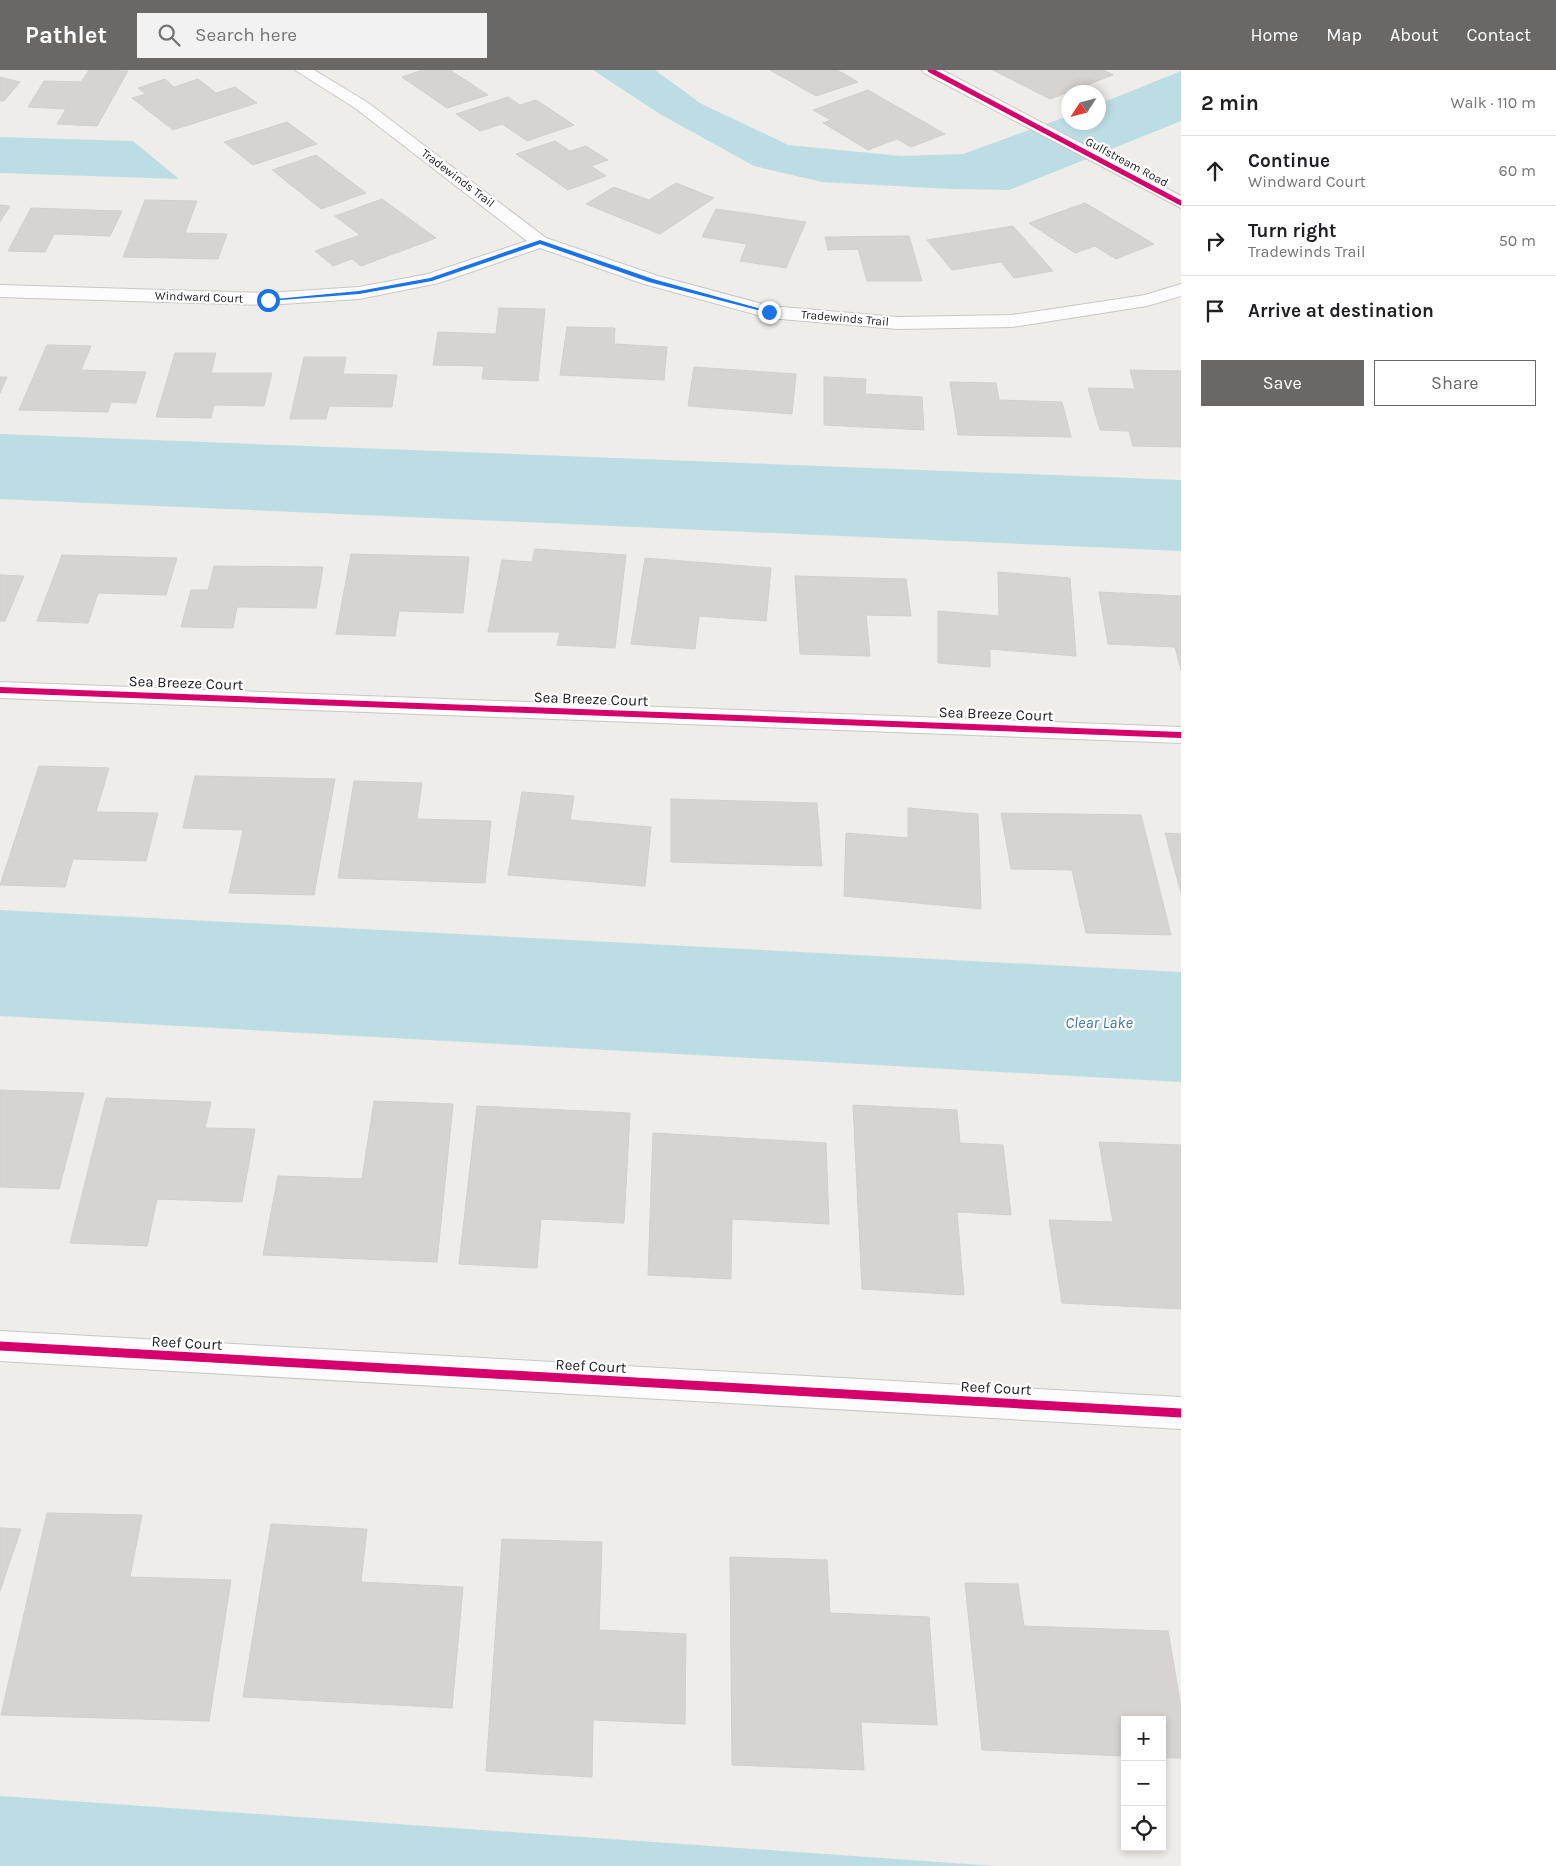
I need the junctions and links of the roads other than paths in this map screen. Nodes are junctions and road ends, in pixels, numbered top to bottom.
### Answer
1 (304, 70) edge
2 (930, 70) edge
3 (1181, 203) edge
4 (540, 242) junction
5 (1181, 290) edge
6 (0, 291) edge
7 (0, 690) edge
8 (1181, 735) edge
9 (0, 1346) edge
10 (1181, 1413) edge

1 - 4 street, Tradewinds Trail
2 - 3 street, Gulfstream Road
4 - 5 street, Tradewinds Trail
4 - 6 street, Windward Court
7 - 8 street, Sea Breeze Court
9 - 10 street, Reef Court

